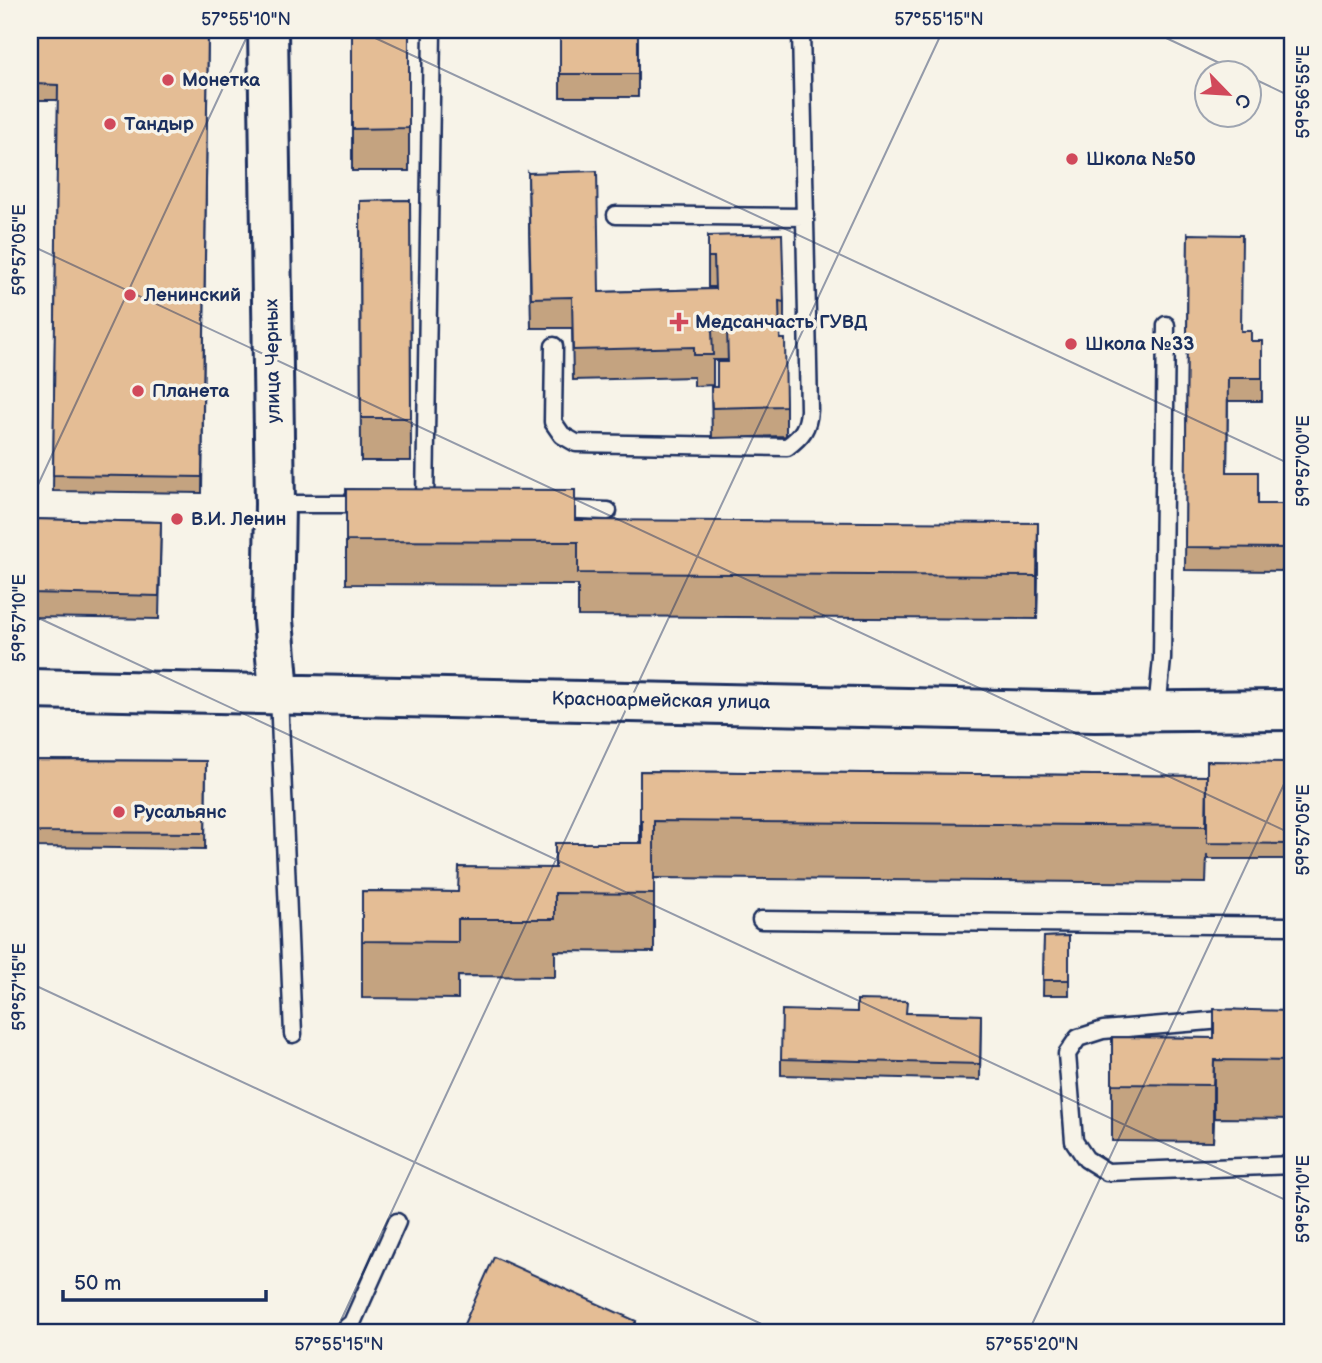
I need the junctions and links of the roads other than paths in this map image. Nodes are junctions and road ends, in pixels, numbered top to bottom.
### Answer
1 (268, 30) edge
2 (432, 30) edge
3 (801, 30) edge
4 (617, 215) dead end
5 (805, 216) junction
6 (1166, 325) dead end
7 (554, 346) dead end
8 (275, 504) junction
9 (384, 504) edge
10 (425, 505) edge
11 (543, 509) edge
12 (608, 511) dead end
13 (30, 689) edge
14 (279, 692) junction
15 (1157, 710) junction
16 (1292, 710) edge
17 (761, 920) dead end
18 (1292, 926) edge
19 (1252, 1017) edge
20 (293, 1034) dead end
21 (1292, 1165) edge
22 (397, 1222) dead end
23 (340, 1333) edge

1 - 8 street, улица Черных
2 - 10 lane
3 - 5 lane
4 - 5 lane
5 - 7 lane
6 - 15 lane
8 - 9 lane
8 - 14 street, улица Черных
11 - 12 lane
13 - 14 street, Красноармейская улица
14 - 15 street, Красноармейская улица
14 - 20 lane
15 - 16 street, Красноармейская улица
17 - 18 lane
19 - 21 lane
22 - 23 lane

